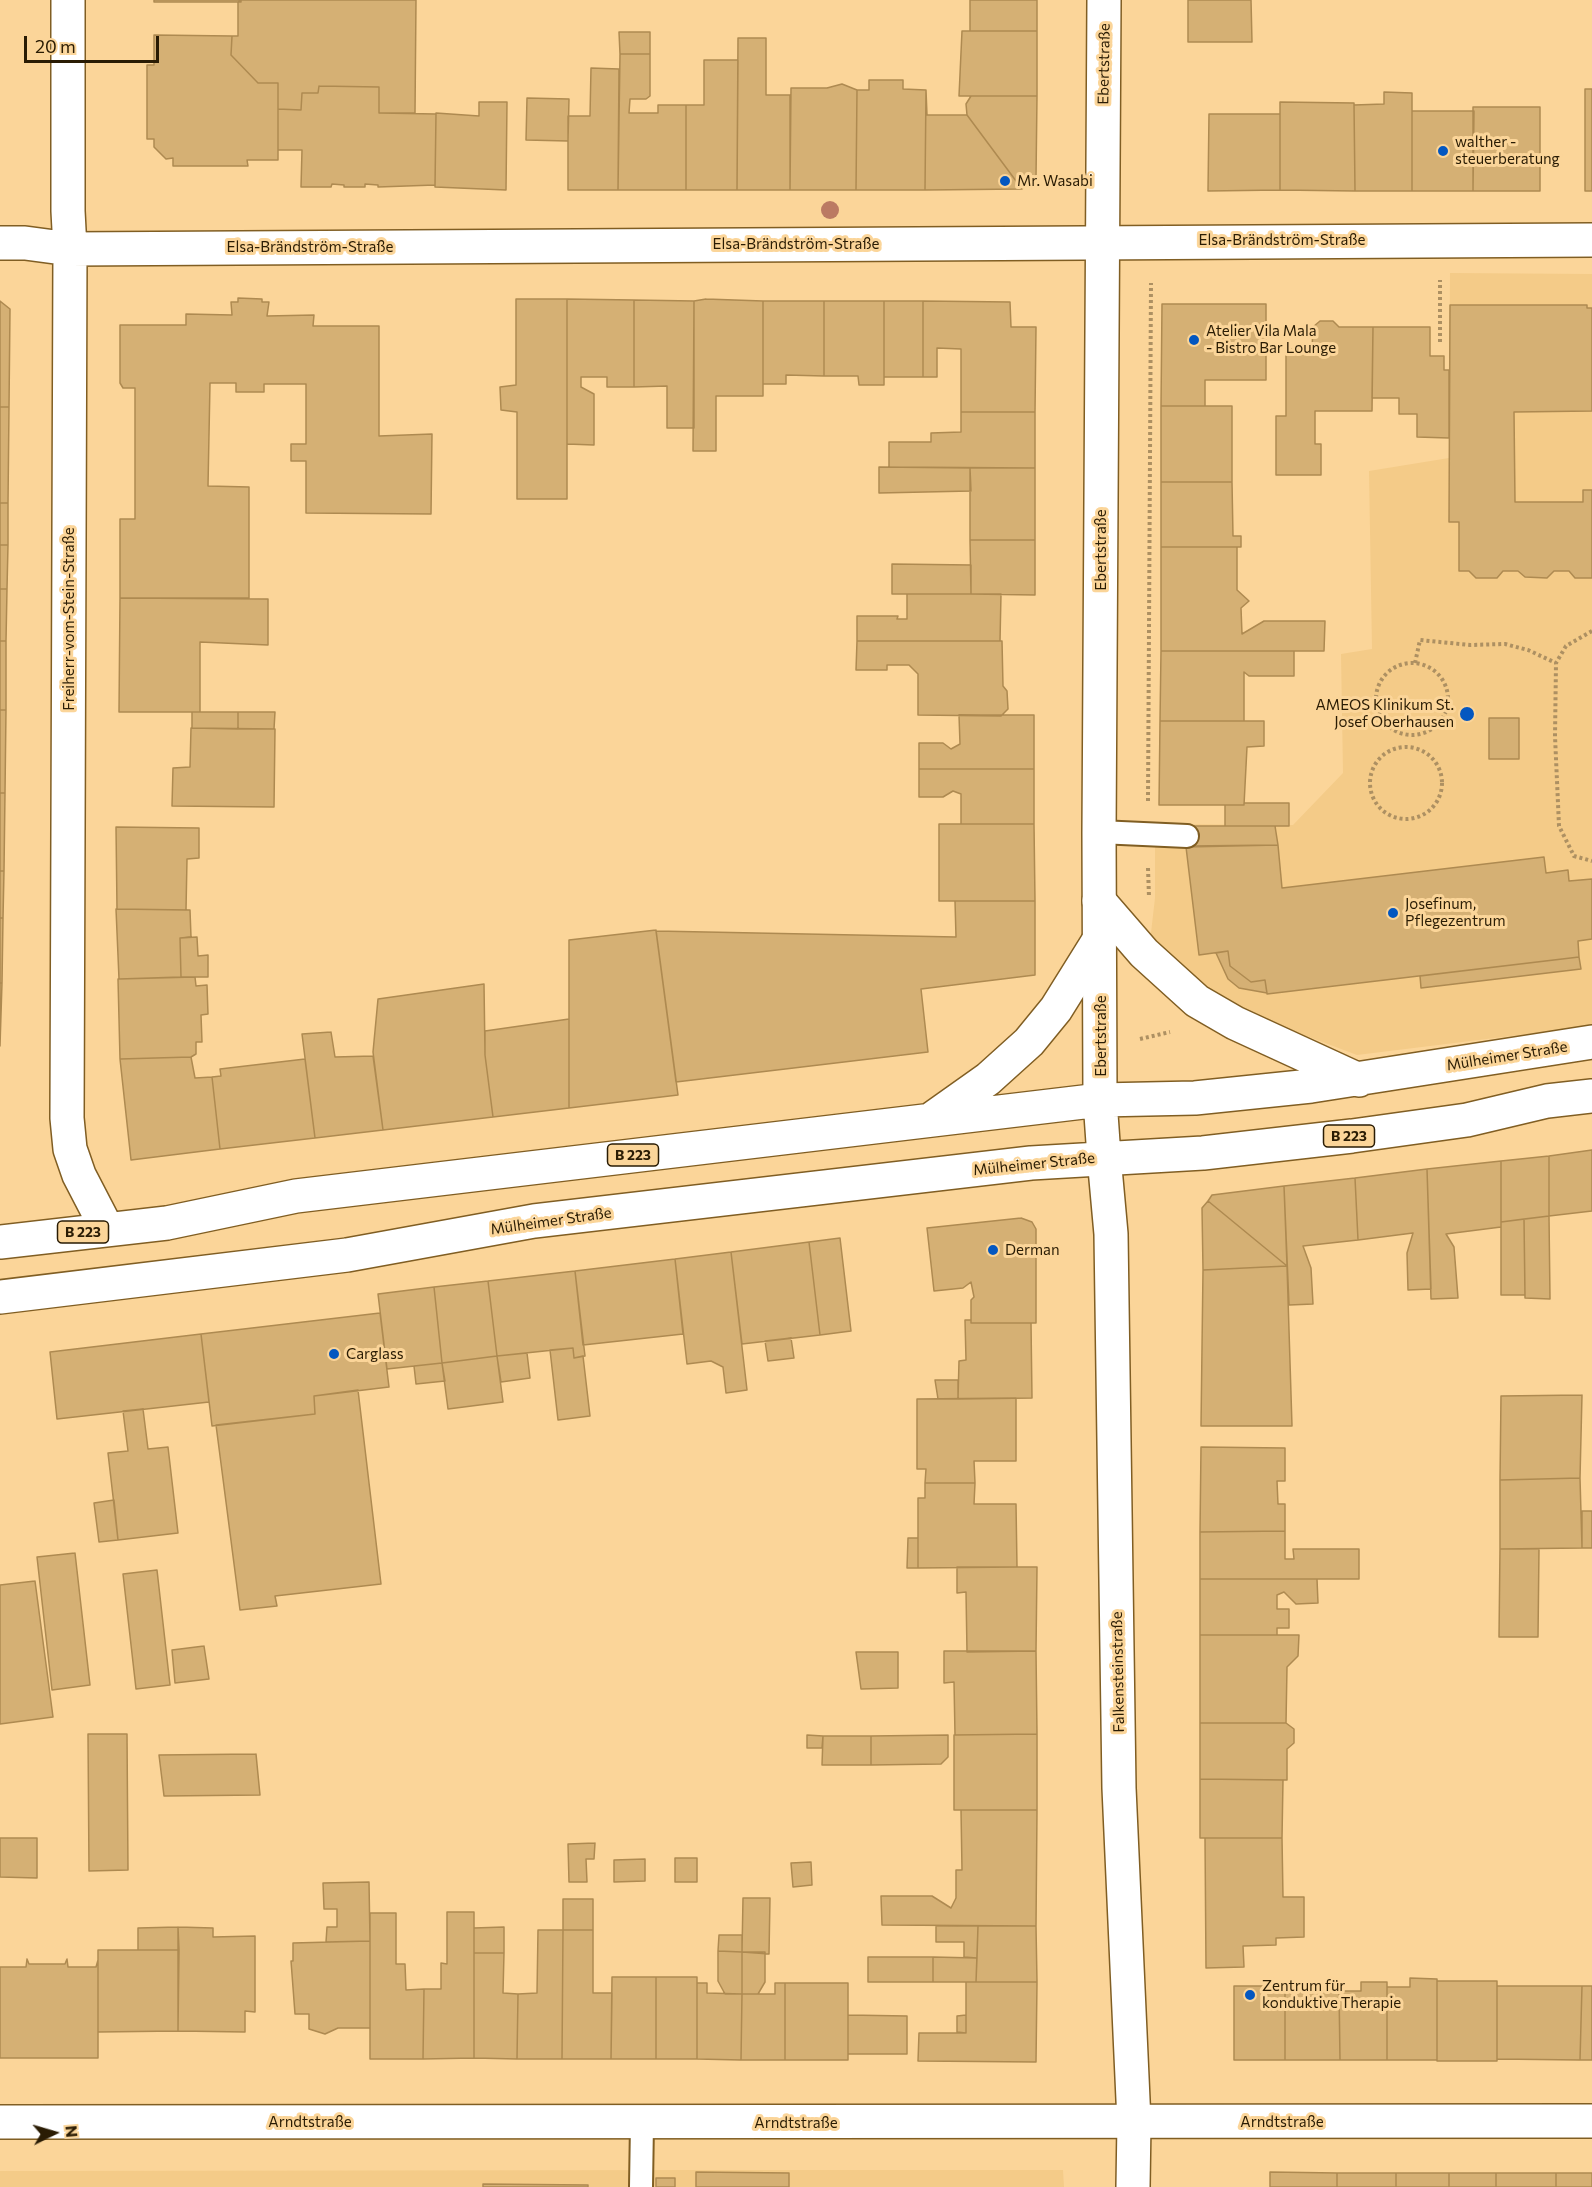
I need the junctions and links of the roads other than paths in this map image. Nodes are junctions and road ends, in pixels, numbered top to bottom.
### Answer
1 (68, 0) edge
2 (1104, 0) edge
3 (1592, 240) edge
4 (0, 243) edge
5 (1102, 243) junction
6 (70, 249) junction
7 (1099, 832) junction
8 (1187, 836) dead end
9 (1099, 900) junction
10 (1099, 940) junction
11 (1592, 1042) edge
12 (1359, 1080) junction
13 (1592, 1096) edge
14 (1100, 1100) junction
15 (930, 1120) junction
16 (1104, 1157) junction
17 (107, 1229) junction
18 (0, 1242) edge
19 (0, 1297) edge
20 (1592, 2121) edge
21 (0, 2122) edge
22 (1134, 2122) junction
23 (642, 2123) junction
24 (641, 2187) edge
25 (1133, 2187) edge

1 - 6 street, Freiherr-vom-Stein-Straße
2 - 5 street, Ebertstraße
3 - 5 street, Elsa-Brändström-Straße
4 - 6 street, Elsa-Brändström-Straße
5 - 6 street, Elsa-Brändström-Straße
5 - 7 street, Ebertstraße
6 - 17 street, Freiherr-vom-Stein-Straße
7 - 8 lane
7 - 9 street, Ebertstraße
9 - 10 street, Ebertstraße
9 - 12 street
10 - 14 street, Ebertstraße
10 - 15 street
11 - 12 street, Mülheimer Straße / B 223
12 - 14 street, Mülheimer Straße / B 223
13 - 16 street, Mülheimer Straße / B 223
14 - 15 street, Mülheimer Straße / B 223
14 - 16 street, Mülheimer Straße
15 - 17 street, Mülheimer Straße / B 223
16 - 19 street, Mülheimer Straße / B 223
16 - 22 street, Falkensteinstraße
17 - 18 street, Mülheimer Straße / B 223
20 - 22 street, Arndtstraße
21 - 23 street, Arndtstraße
22 - 23 street, Arndtstraße
22 - 25 street, Falkensteinstraße
23 - 24 lane

